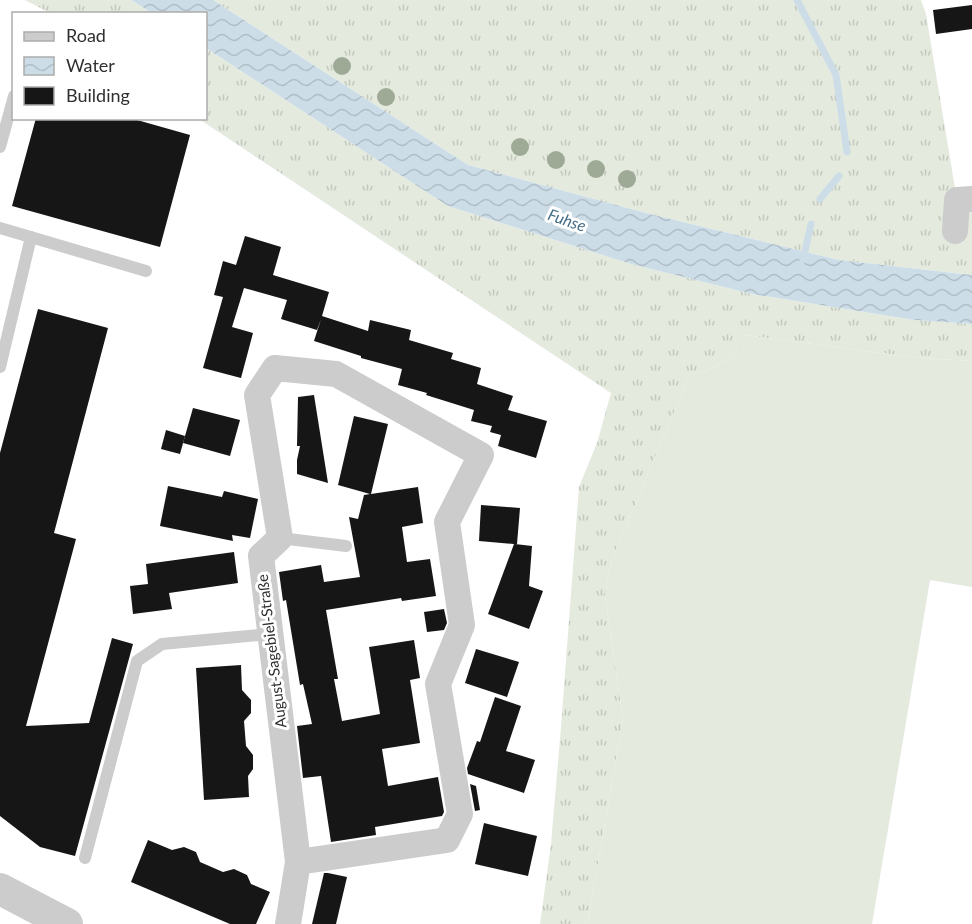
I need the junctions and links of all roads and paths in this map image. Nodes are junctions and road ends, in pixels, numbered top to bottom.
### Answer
1 (12, 103) edge
2 (0, 147) edge
3 (972, 199) edge
4 (0, 228) edge
5 (955, 231) dead end
6 (31, 237) junction
7 (146, 271) dead end
8 (0, 367) edge
9 (280, 538) junction
10 (346, 546) dead end
11 (270, 634) junction
12 (85, 858) dead end
13 (298, 862) junction
14 (0, 889) edge
15 (67, 924) edge
16 (288, 924) edge

1 - 2 lane
3 - 5 street
4 - 6 lane
6 - 7 lane
6 - 8 lane
9 - 10 lane
9 - 11 street, August-Sagebiel-Straße
9 - 13 street
11 - 12 lane
11 - 13 street, August-Sagebiel-Straße
13 - 16 street, August-Sagebiel-Straße
14 - 15 street

